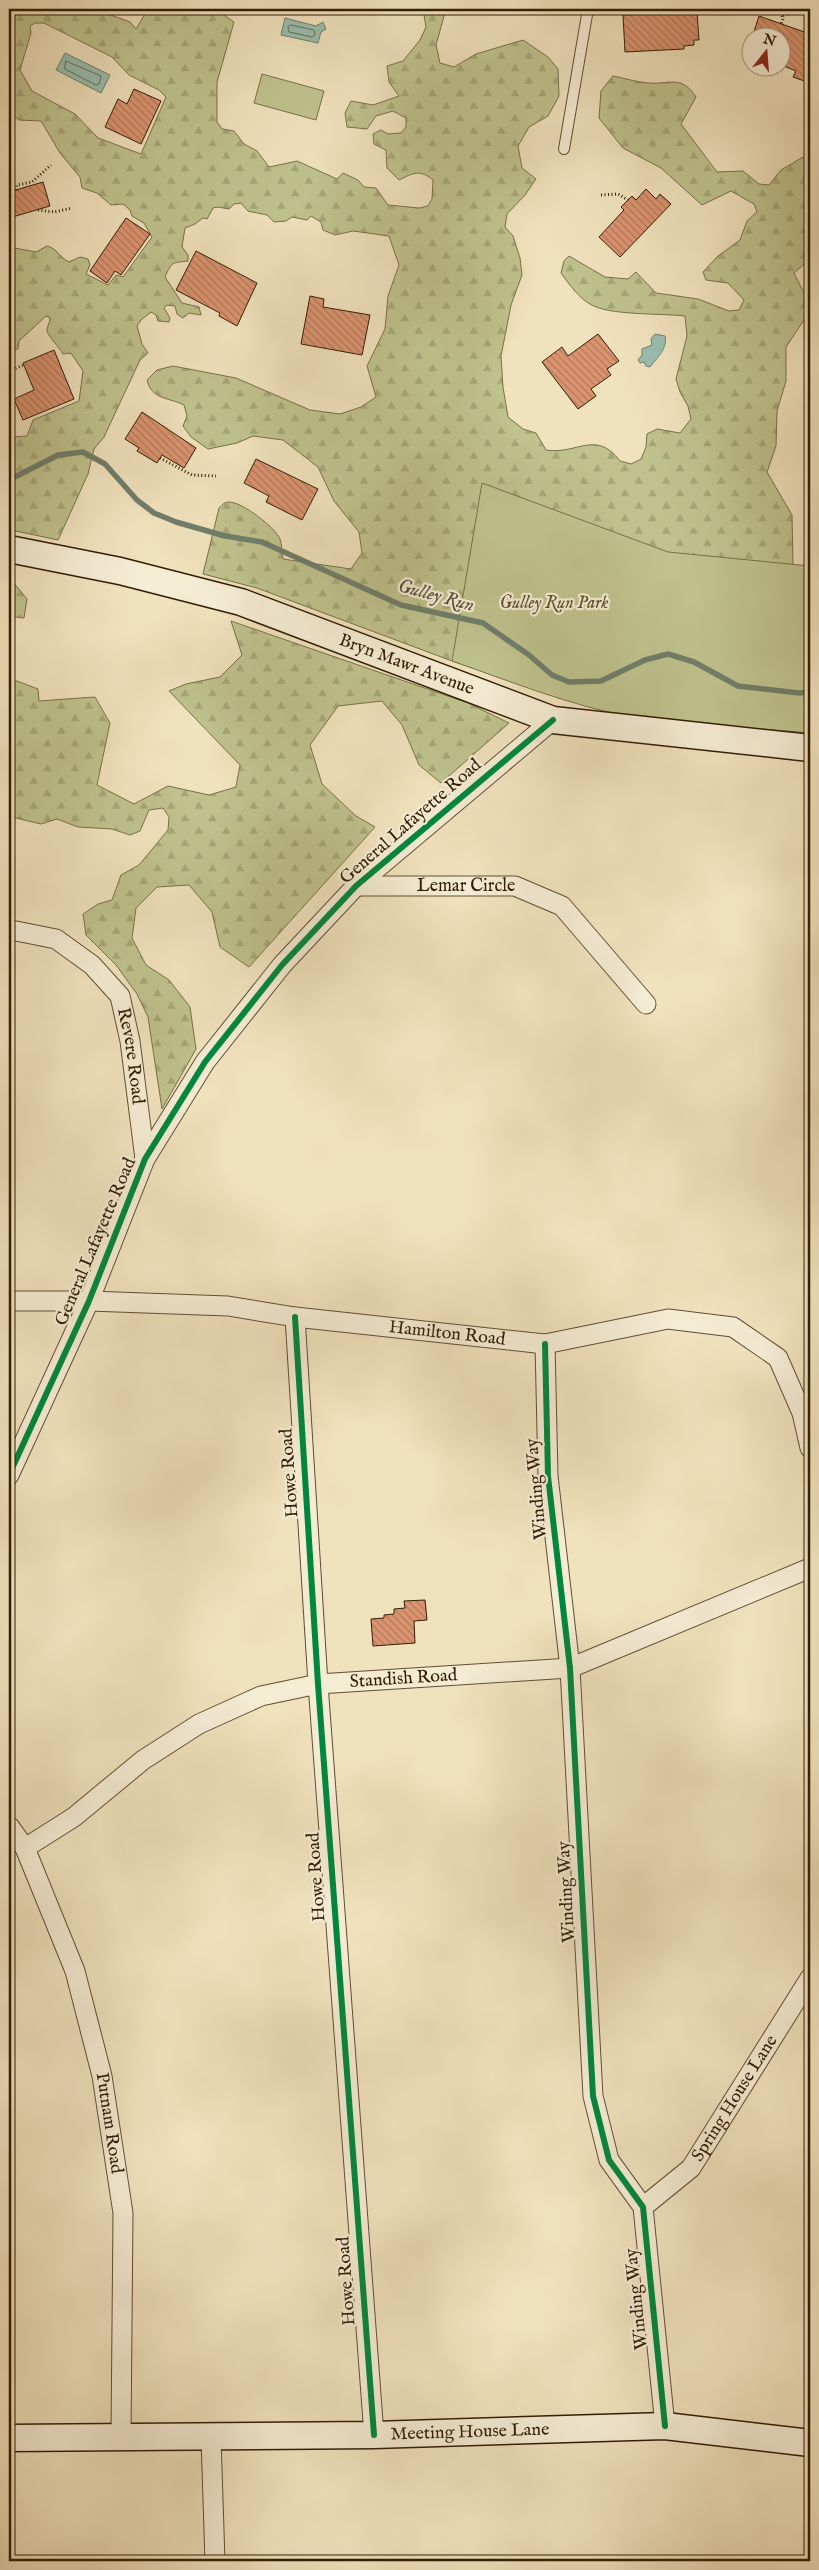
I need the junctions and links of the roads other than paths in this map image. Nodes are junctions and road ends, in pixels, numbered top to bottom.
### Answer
1 (588, 9) edge
2 (564, 149) dead end
3 (9, 549) edge
4 (553, 720) junction
5 (810, 748) edge
6 (356, 886) junction
7 (9, 932) edge
8 (646, 1004) dead end
9 (146, 1159) junction
10 (9, 1301) edge
11 (89, 1301) junction
12 (295, 1317) junction
13 (545, 1344) junction
14 (810, 1448) edge
15 (9, 1475) edge
16 (810, 1568) edge
17 (570, 1668) junction
18 (318, 1684) junction
19 (9, 1826) edge
20 (25, 1848) junction
21 (810, 1978) edge
22 (643, 2207) junction
23 (665, 2426) junction
24 (374, 2435) junction
25 (9, 2438) edge
26 (121, 2438) junction
27 (211, 2438) junction
28 (810, 2443) edge
29 (215, 2561) edge

1 - 2 lane
3 - 4 street, Bryn Mawr Avenue
4 - 5 street, Bryn Mawr Avenue
4 - 6 street, General Lafayette Road
6 - 8 street, Lemar Circle
6 - 9 street, General Lafayette Road
7 - 9 street, Revere Road
9 - 11 street, General Lafayette Road
10 - 11 street, Hamilton Road
11 - 12 street, Hamilton Road
11 - 15 street, General Lafayette Road
12 - 13 street, Hamilton Road
12 - 18 street, Howe Road
13 - 14 street, Hamilton Road
13 - 17 street, Winding Way
16 - 17 street, Standish Road
17 - 18 street, Standish Road
17 - 22 street, Winding Way
18 - 20 street, Standish Road
18 - 24 street, Howe Road
19 - 20 street, Putnam Road
20 - 26 street, Putnam Road
21 - 22 street, Spring House Lane
22 - 23 street, Winding Way
23 - 24 street, Meeting House Lane
23 - 28 street, Meeting House Lane
24 - 27 street, Meeting House Lane
25 - 26 street, Meeting House Lane
26 - 27 street, Meeting House Lane
27 - 29 street

